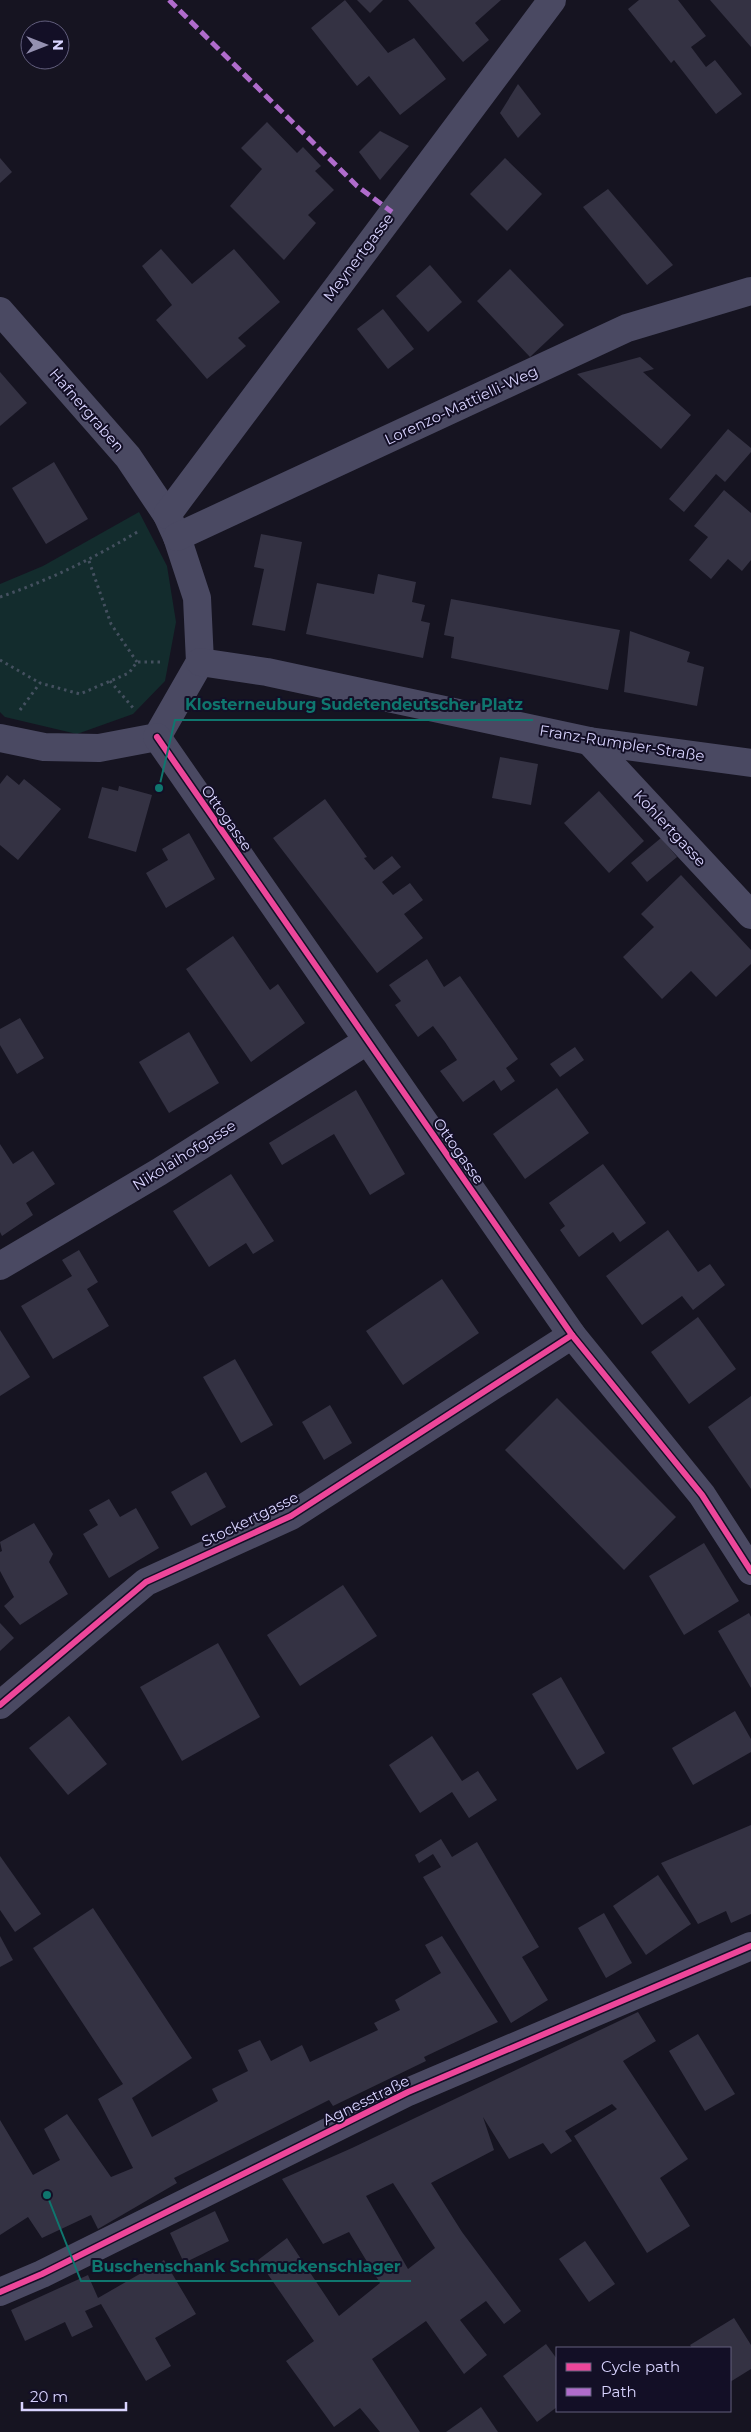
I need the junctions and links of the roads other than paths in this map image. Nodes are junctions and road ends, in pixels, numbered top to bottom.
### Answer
1 (552, 0) edge
2 (751, 291) edge
3 (0, 311) edge
4 (172, 526) junction
5 (200, 662) junction
6 (157, 737) junction
7 (0, 738) edge
8 (589, 740) junction
9 (751, 763) edge
10 (751, 915) edge
11 (367, 1041) junction
12 (0, 1266) edge
13 (572, 1335) junction
14 (751, 1571) edge
15 (0, 1705) edge
16 (751, 1946) edge
17 (0, 2292) edge

1 - 4 street, Meynertgasse
2 - 4 street, Lorenzo-Mattielli-Weg
3 - 4 street, Hafnergraben
4 - 5 street, Hafnergraben
5 - 6 street
5 - 8 street, Franz-Rumpler-Straße
6 - 7 street
6 - 11 street, Ottogasse
8 - 9 street, Franz-Rumpler-Straße
8 - 10 street, Kohlertgasse
11 - 12 street, Nikolaihofgasse
11 - 13 street, Ottogasse
13 - 14 street, Ottogasse
13 - 15 street, Stockertgasse
16 - 17 street, Agnesstraße

